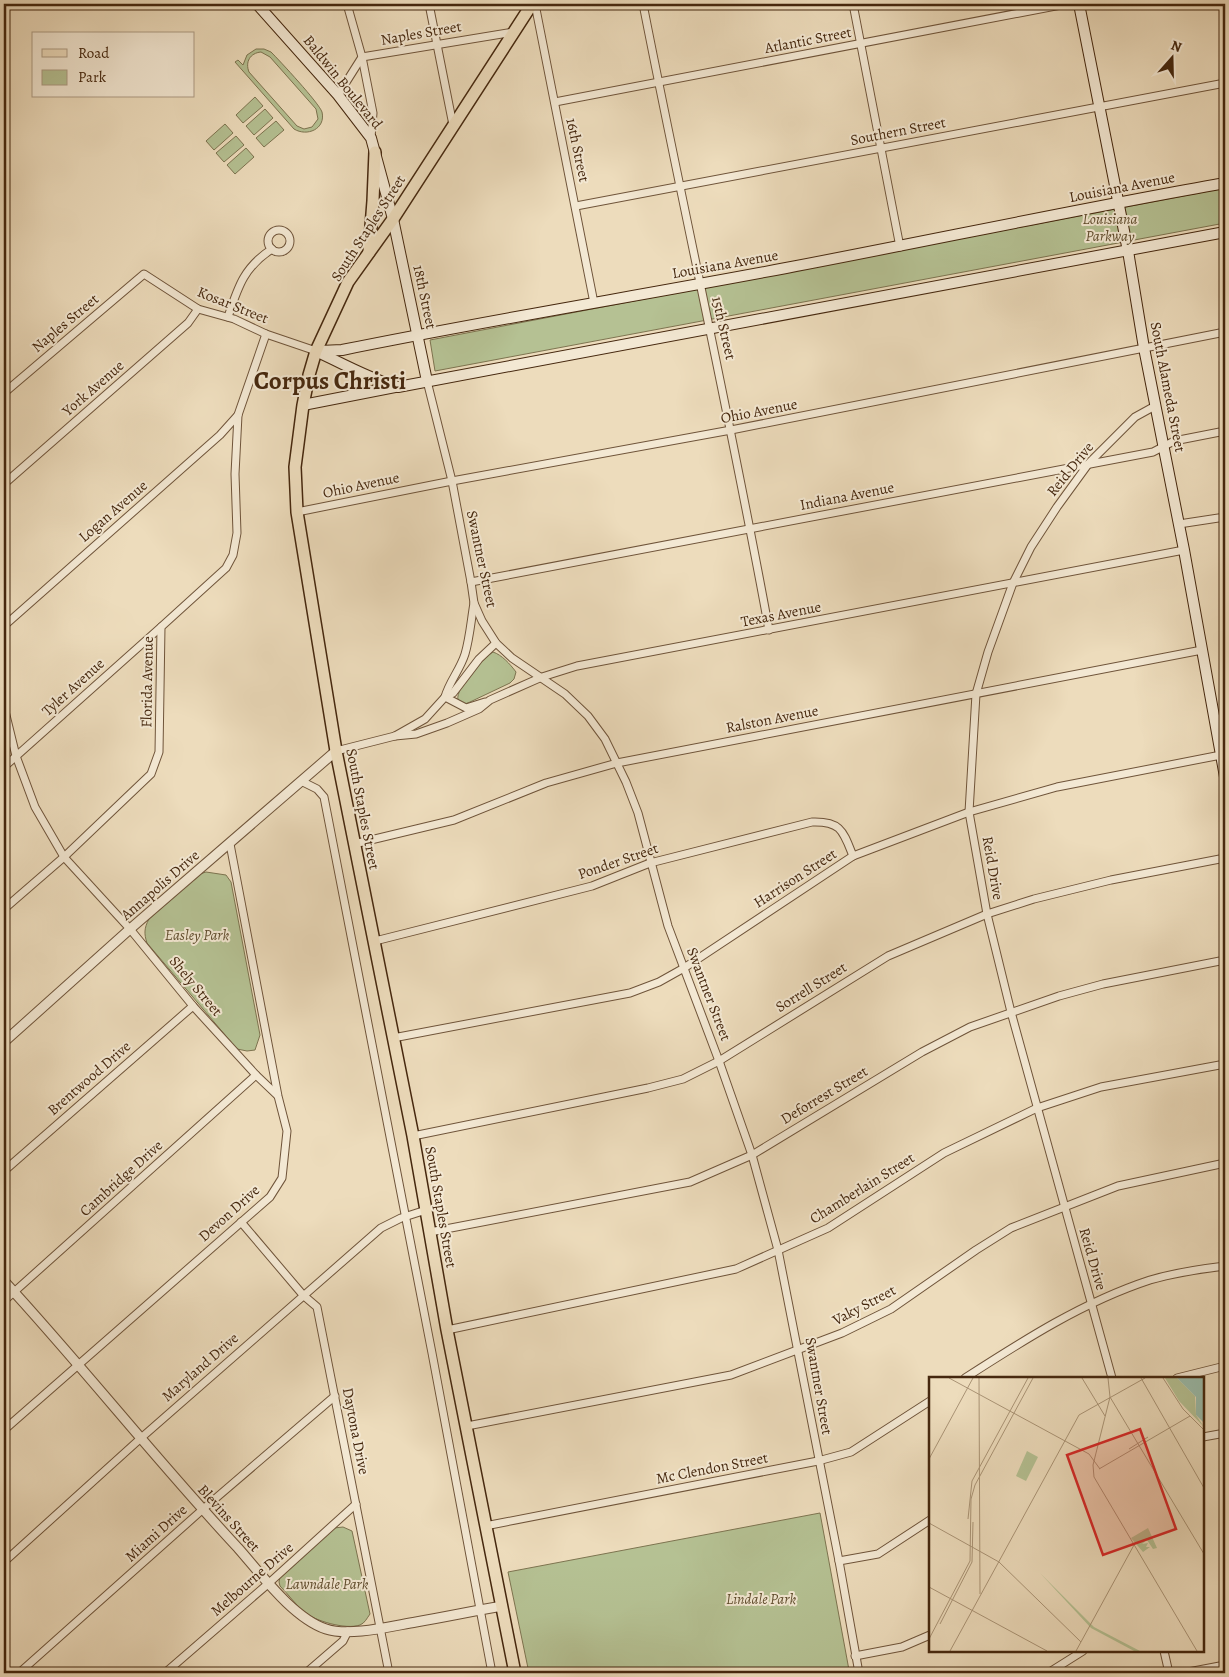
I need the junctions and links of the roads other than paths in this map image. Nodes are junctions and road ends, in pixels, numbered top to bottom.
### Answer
1 (257, 4) edge
2 (347, 4) edge
3 (429, 4) edge
4 (533, 4) edge
5 (643, 4) edge
6 (853, 4) edge
7 (1066, 4) edge
8 (1078, 4) edge
9 (514, 32) junction
10 (437, 44) junction
11 (860, 44) junction
12 (362, 57) junction
13 (659, 82) junction
14 (1225, 83) edge
15 (338, 95) junction
16 (554, 102) junction
17 (1098, 107) junction
18 (453, 125) junction
19 (371, 138) junction
20 (881, 148) junction
21 (375, 152) junction
22 (1225, 183) edge
23 (679, 187) junction
24 (1118, 202) junction
25 (576, 206) junction
26 (393, 219) junction
27 (1225, 232) edge
28 (900, 247) junction
29 (272, 249) dead end
30 (1128, 251) junction
31 (369, 252) junction
32 (144, 274) joint
33 (700, 284) junction
34 (594, 303) junction
35 (198, 309) junction
36 (228, 317) junction
37 (710, 328) junction
38 (1225, 332) edge
39 (266, 334) junction
40 (418, 335) junction
41 (1144, 348) junction
42 (316, 351) junction
43 (427, 381) junction
44 (398, 387) junction
45 (4, 393) edge
46 (302, 404) junction
47 (1155, 406) junction
48 (238, 415) junction
49 (732, 430) junction
50 (1225, 432) edge
51 (1163, 446) junction
52 (1089, 464) junction
53 (452, 481) junction
54 (4, 484) edge
55 (297, 512) junction
56 (1225, 517) edge
57 (1179, 524) junction
58 (750, 529) junction
59 (1184, 550) junction
60 (471, 582) junction
61 (1013, 583) junction
62 (474, 603) junction
63 (4, 626) edge
64 (161, 627) junction
65 (769, 630) junction
66 (496, 643) junction
67 (1202, 650) junction
68 (542, 677) junction
69 (976, 694) junction
70 (445, 697) junction
71 (490, 700) junction
72 (4, 707) edge
73 (394, 736) junction
74 (336, 751) junction
75 (1221, 755) junction
76 (16, 756) junction
77 (617, 763) junction
78 (4, 767) edge
79 (1225, 777) edge
80 (301, 782) junction
81 (969, 812) junction
82 (230, 844) junction
83 (354, 844) junction
84 (853, 856) junction
85 (64, 857) junction
86 (1225, 858) edge
87 (650, 862) junction
88 (4, 909) edge
89 (987, 914) junction
90 (130, 929) junction
91 (375, 940) junction
92 (1225, 960) edge
93 (684, 968) junction
94 (193, 1006) junction
95 (1011, 1012) junction
96 (393, 1038) junction
97 (4, 1042) edge
98 (719, 1060) junction
99 (1225, 1064) edge
100 (256, 1075) junction
101 (278, 1096) junction
102 (1037, 1108) junction
103 (413, 1136) junction
104 (752, 1155) junction
105 (1225, 1163) edge
106 (4, 1171) edge
107 (1064, 1207) junction
108 (426, 1210) junction
109 (405, 1217) junction
110 (241, 1222) junction
111 (430, 1232) junction
112 (778, 1250) junction
113 (1225, 1266) edge
114 (4, 1281) edge
115 (14, 1292) junction
116 (303, 1295) junction
117 (4, 1301) edge
118 (1091, 1304) junction
119 (447, 1330) junction
120 (798, 1350) junction
121 (78, 1364) junction
122 (1225, 1366) edge
123 (967, 1377) edge
124 (1112, 1377) edge
125 (1181, 1377) edge
126 (335, 1396) junction
127 (929, 1402) edge
128 (467, 1426) junction
129 (4, 1430) edge
130 (1225, 1433) edge
131 (1204, 1437) edge
132 (141, 1438) junction
133 (818, 1461) junction
134 (356, 1504) junction
135 (202, 1510) junction
136 (929, 1521) edge
137 (485, 1526) junction
138 (839, 1561) junction
139 (4, 1562) edge
140 (269, 1583) junction
141 (502, 1606) junction
142 (480, 1610) junction
143 (379, 1628) junction
144 (348, 1631) junction
145 (929, 1635) edge
146 (1081, 1652) edge
147 (1164, 1652) edge
148 (855, 1656) junction
149 (1225, 1665) edge
150 (19, 1673) edge
151 (165, 1673) edge
152 (306, 1673) edge
153 (389, 1673) edge
154 (492, 1673) edge
155 (514, 1673) edge
156 (859, 1673) edge
157 (1048, 1673) edge
158 (1168, 1673) edge
159 (1183, 1673) edge

1 - 15 main road, Baldwin Boulevard
2 - 12 street
3 - 10 street
4 - 9 main road, South Staples Street
4 - 16 street, 16th Street
5 - 13 street, 15th Street
6 - 11 street
7 - 11 street, Atlantic Street
8 - 17 main road, South Alameda Street
9 - 10 street, Naples Street
9 - 18 main road, South Staples Street
10 - 12 street, Naples Street
10 - 18 street
11 - 13 street, Atlantic Street
11 - 20 street
12 - 15 street
12 - 19 street
13 - 16 street, Atlantic Street
13 - 23 street, 15th Street
14 - 17 street, Southern Street
15 - 19 main road, Baldwin Boulevard
16 - 25 street, 16th Street
17 - 20 street, Southern Street
17 - 24 main road, South Alameda Street
18 - 26 main road, South Staples Street
19 - 21 main road, Baldwin Boulevard
20 - 23 street, Southern Street
20 - 28 street
21 - 26 main road, Baldwin Boulevard
21 - 31 main road
22 - 24 main road, Louisiana Avenue
23 - 25 street, Southern Street
23 - 33 street, 15th Street
24 - 28 main road, Louisiana Avenue
24 - 30 main road, South Alameda Street
25 - 34 street, 16th Street
26 - 31 main road, South Staples Street
26 - 40 main road, 18th Street
27 - 30 main road
28 - 33 main road, Louisiana Avenue
29 - 36 street
30 - 37 main road
30 - 41 main road, South Alameda Street
31 - 42 main road, South Staples Street
32 - 35 street, Kosar Street
32 - 45 street, Naples Street
33 - 34 main road, Louisiana Avenue
33 - 37 street, 15th Street
34 - 40 main road, Louisiana Avenue
35 - 36 street, Kosar Street
35 - 54 street, York Avenue
36 - 39 street, Kosar Street
37 - 43 main road
37 - 49 street, 15th Street
38 - 41 street, Ohio Avenue
39 - 42 street, Kosar Street
39 - 48 street, Florida Avenue
40 - 42 main road, Louisiana Avenue
40 - 43 main road, 18th Street
41 - 47 main road, South Alameda Street
41 - 49 street, Ohio Avenue
42 - 44 main road
42 - 46 main road, South Staples Street
43 - 44 main road
43 - 53 street, Swantner Street
44 - 46 main road
46 - 55 main road, South Staples Street
47 - 51 main road, South Alameda Street
47 - 52 street, Reid Drive
48 - 63 street, Logan Avenue
48 - 64 street, Florida Avenue
49 - 53 street, Ohio Avenue
49 - 58 street, 15th Street
50 - 51 street, Indiana Avenue
51 - 52 street, Indiana Avenue
51 - 57 main road, South Alameda Street
52 - 58 street, Indiana Avenue
52 - 61 street, Reid Drive
53 - 55 street, Ohio Avenue
53 - 60 street, Swantner Street
55 - 74 main road, South Staples Street
56 - 57 street
57 - 59 main road, South Alameda Street
58 - 60 street, Indiana Avenue
58 - 65 street, 15th Street
59 - 61 street, Texas Avenue
59 - 67 main road, South Alameda Street
60 - 62 street, Swantner Street
61 - 65 street, Texas Avenue
61 - 69 street, Reid Drive
62 - 66 street, Swantner Street
62 - 70 street, Texas Avenue
64 - 76 street, Tyler Avenue
64 - 85 street, Florida Avenue
65 - 68 street, Texas Avenue
66 - 68 street, Swantner Street
66 - 70 street, Texas Avenue
67 - 69 street, Ralston Avenue
67 - 75 main road, South Alameda Street
68 - 71 street, Texas Avenue
68 - 77 street, Swantner Street
69 - 77 street, Ralston Avenue
69 - 81 street, Reid Drive
70 - 71 street
70 - 73 street, Texas Avenue
71 - 73 street, Texas Avenue
72 - 76 street, Shely Street
73 - 74 street, Texas Avenue
74 - 80 street, Annapolis Drive
74 - 83 main road, South Staples Street
75 - 79 main road, South Alameda Street
75 - 81 street, Harrison Street
76 - 78 street, Tyler Avenue
76 - 85 street, Shely Street
77 - 83 street, Ralston Avenue
77 - 87 street, Swantner Street
80 - 82 street, Annapolis Drive
80 - 109 street
81 - 84 street, Harrison Street
81 - 89 street, Reid Drive
82 - 90 street, Annapolis Drive
82 - 101 street, Devon Drive
83 - 91 main road, South Staples Street
84 - 87 street, Ponder Street
84 - 93 street, Harrison Street
85 - 88 street, Florida Avenue
85 - 90 street, Shely Street
86 - 89 street, Sorrell Street
87 - 91 street, Ponder Street
87 - 93 street, Swantner Street
89 - 95 street, Reid Drive
89 - 98 street, Sorrell Street
90 - 94 street, Shely Street
90 - 97 street, Annapolis Drive
91 - 96 main road, South Staples Street
92 - 95 street, Deforrest Street
93 - 96 street, Harrison Street
93 - 98 street, Swantner Street
94 - 100 street, Shely Street
94 - 106 street, Brentwood Drive
95 - 102 street, Reid Drive
95 - 104 street, Deforrest Street
96 - 103 main road, South Staples Street
98 - 103 street, Sorrell Street
98 - 104 street, Swantner Street
99 - 102 street, Chamberlain Street
100 - 101 street, Shely Street
100 - 115 street, Cambridge Drive
101 - 110 street, Devon Drive
102 - 107 street, Reid Drive
102 - 112 street, Chamberlain Street
103 - 108 main road, South Staples Street
104 - 111 street, Deforrest Street
104 - 112 street, Swantner Street
105 - 107 street, Vaky Street
107 - 118 street, Reid Drive
107 - 120 street, Vaky Street
108 - 109 street, Maryland Drive
108 - 111 main road, South Staples Street
109 - 116 street, Maryland Drive
109 - 142 street
110 - 116 street, Daytona Drive
110 - 121 street, Devon Drive
111 - 119 main road, South Staples Street
112 - 119 street, Chamberlain Street
112 - 120 street, Swantner Street
113 - 118 street
114 - 115 street, Blevins Street
115 - 117 street, Cambridge Drive
115 - 121 street, Blevins Street
116 - 126 street, Daytona Drive
116 - 132 street, Maryland Drive
118 - 123 street
118 - 124 street, Reid Drive
119 - 128 main road, South Staples Street
120 - 128 street, Vaky Street
120 - 133 street, Swantner Street
121 - 129 street, Devon Drive
121 - 132 street, Blevins Street
122 - 125 street
126 - 134 street, Daytona Drive
126 - 135 street, Miami Drive
127 - 133 street, Mc Clendon Street
128 - 137 main road, South Staples Street
130 - 131 street
132 - 135 street, Blevins Street
132 - 139 street, Maryland Drive
133 - 137 street, Mc Clendon Street
133 - 138 street, Swantner Street
134 - 140 street, Melbourne Drive
134 - 143 street, Daytona Drive
135 - 140 street, Blevins Street
135 - 150 street, Miami Drive
136 - 138 street
137 - 141 main road, South Staples Street
138 - 148 street, Swantner Street
140 - 144 street, Blevins Street
140 - 151 street, Melbourne Drive
141 - 142 street, Blevins Street
141 - 155 main road, South Staples Street
142 - 143 street, Blevins Street
142 - 154 street
143 - 144 street, Blevins Street
143 - 153 street, Daytona Drive
144 - 152 street
145 - 148 street
146 - 157 street
147 - 158 street
148 - 156 street, Swantner Street
149 - 159 street

